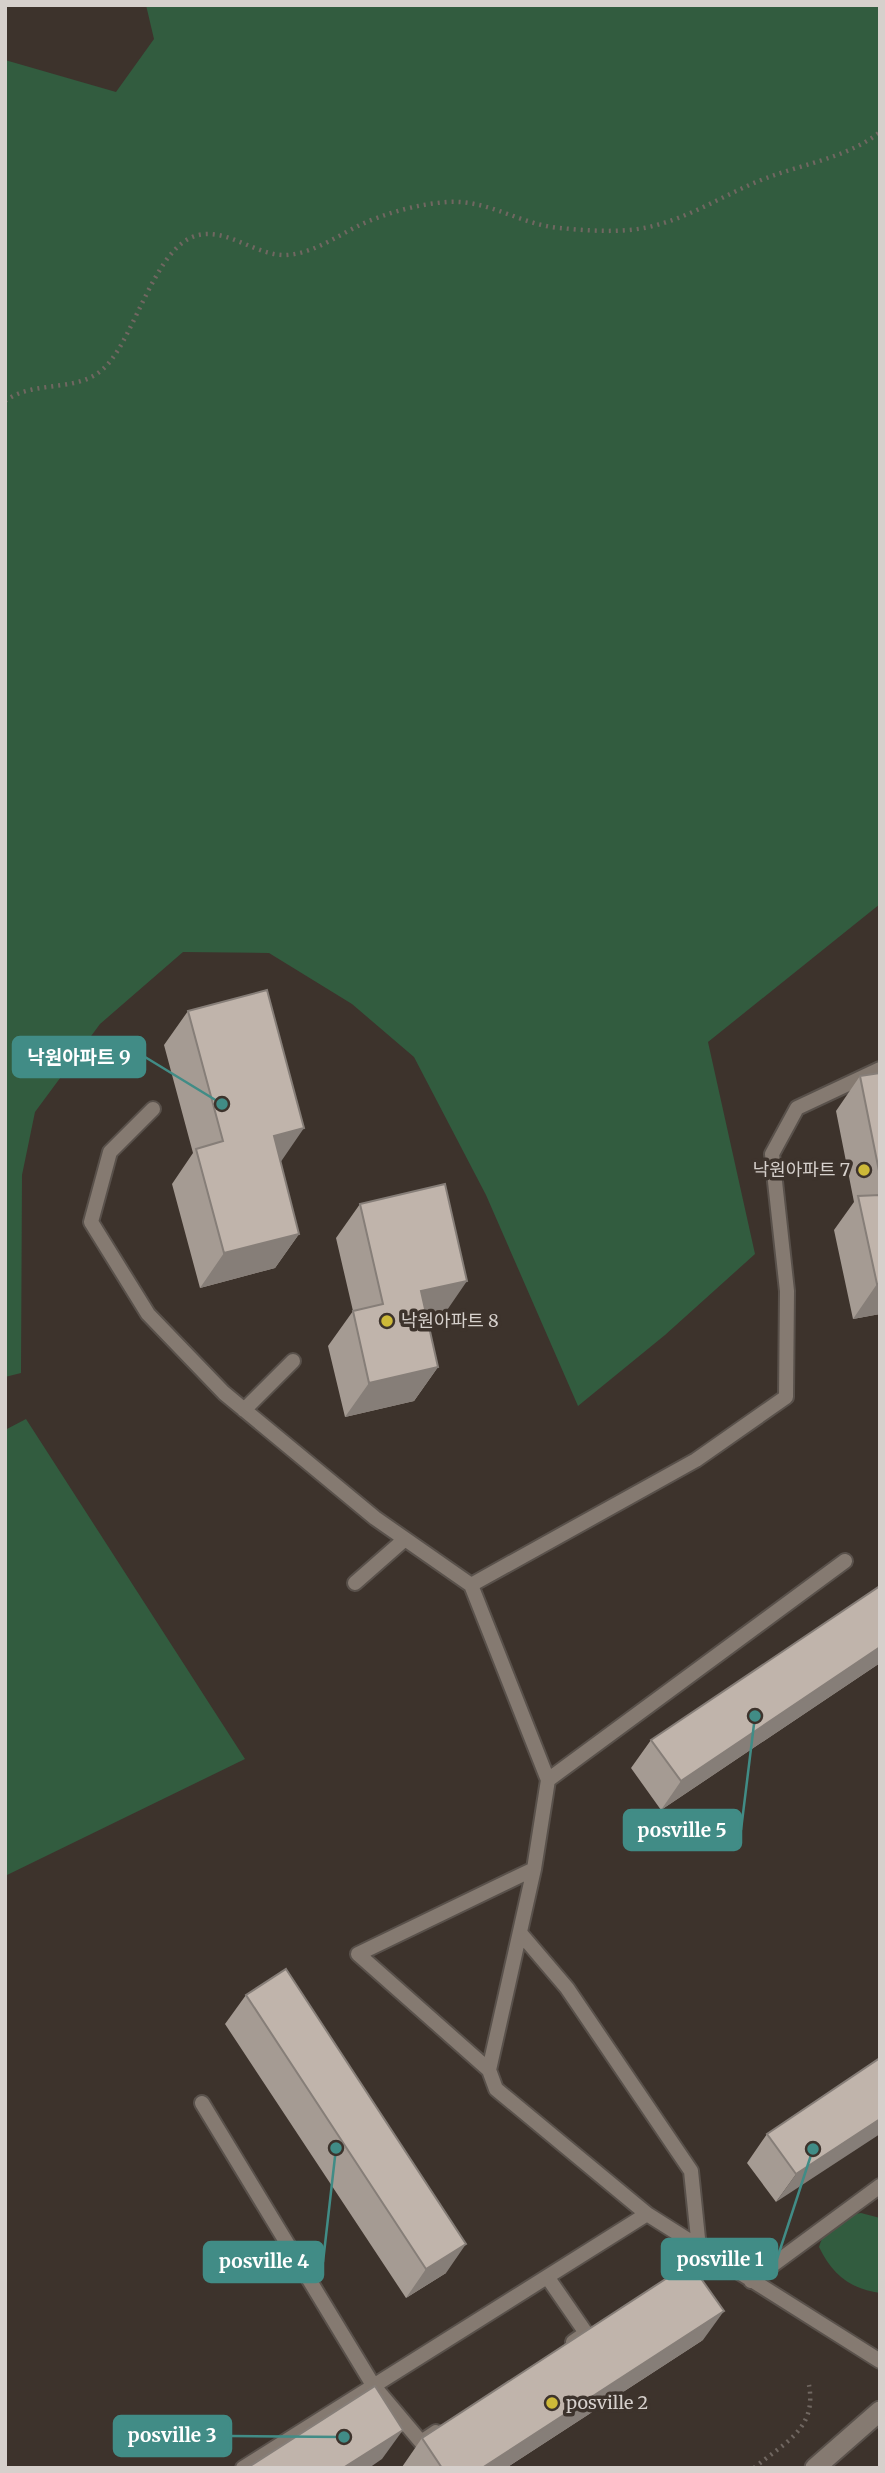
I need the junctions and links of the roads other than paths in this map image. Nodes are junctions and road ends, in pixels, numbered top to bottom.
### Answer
1 (880, 1069) edge
2 (153, 1109) dead end
3 (293, 1362) dead end
4 (244, 1410) junction
5 (405, 1539) junction
6 (845, 1561) dead end
7 (355, 1584) dead end
8 (471, 1585) junction
9 (548, 1780) junction
10 (534, 1869) junction
11 (521, 1934) junction
12 (489, 2070) junction
13 (202, 2103) dead end
14 (880, 2186) edge
15 (647, 2214) junction
16 (699, 2248) junction
17 (548, 2278) junction
18 (751, 2281) junction
19 (564, 2348) edge
20 (880, 2361) edge
21 (373, 2385) junction
22 (880, 2411) edge
23 (454, 2420) edge
24 (243, 2468) edge
25 (815, 2468) edge

1 - 8 lane
2 - 4 lane
3 - 4 lane
4 - 5 lane
5 - 7 lane
5 - 8 lane
6 - 9 lane
8 - 9 lane
9 - 10 lane
10 - 11 lane
10 - 12 lane
11 - 12 lane
11 - 16 lane
12 - 15 lane
13 - 21 lane
14 - 18 lane
15 - 16 lane
15 - 17 lane
16 - 18 lane
17 - 19 lane
17 - 21 lane
18 - 20 lane
21 - 23 lane
21 - 24 lane
22 - 25 main road

